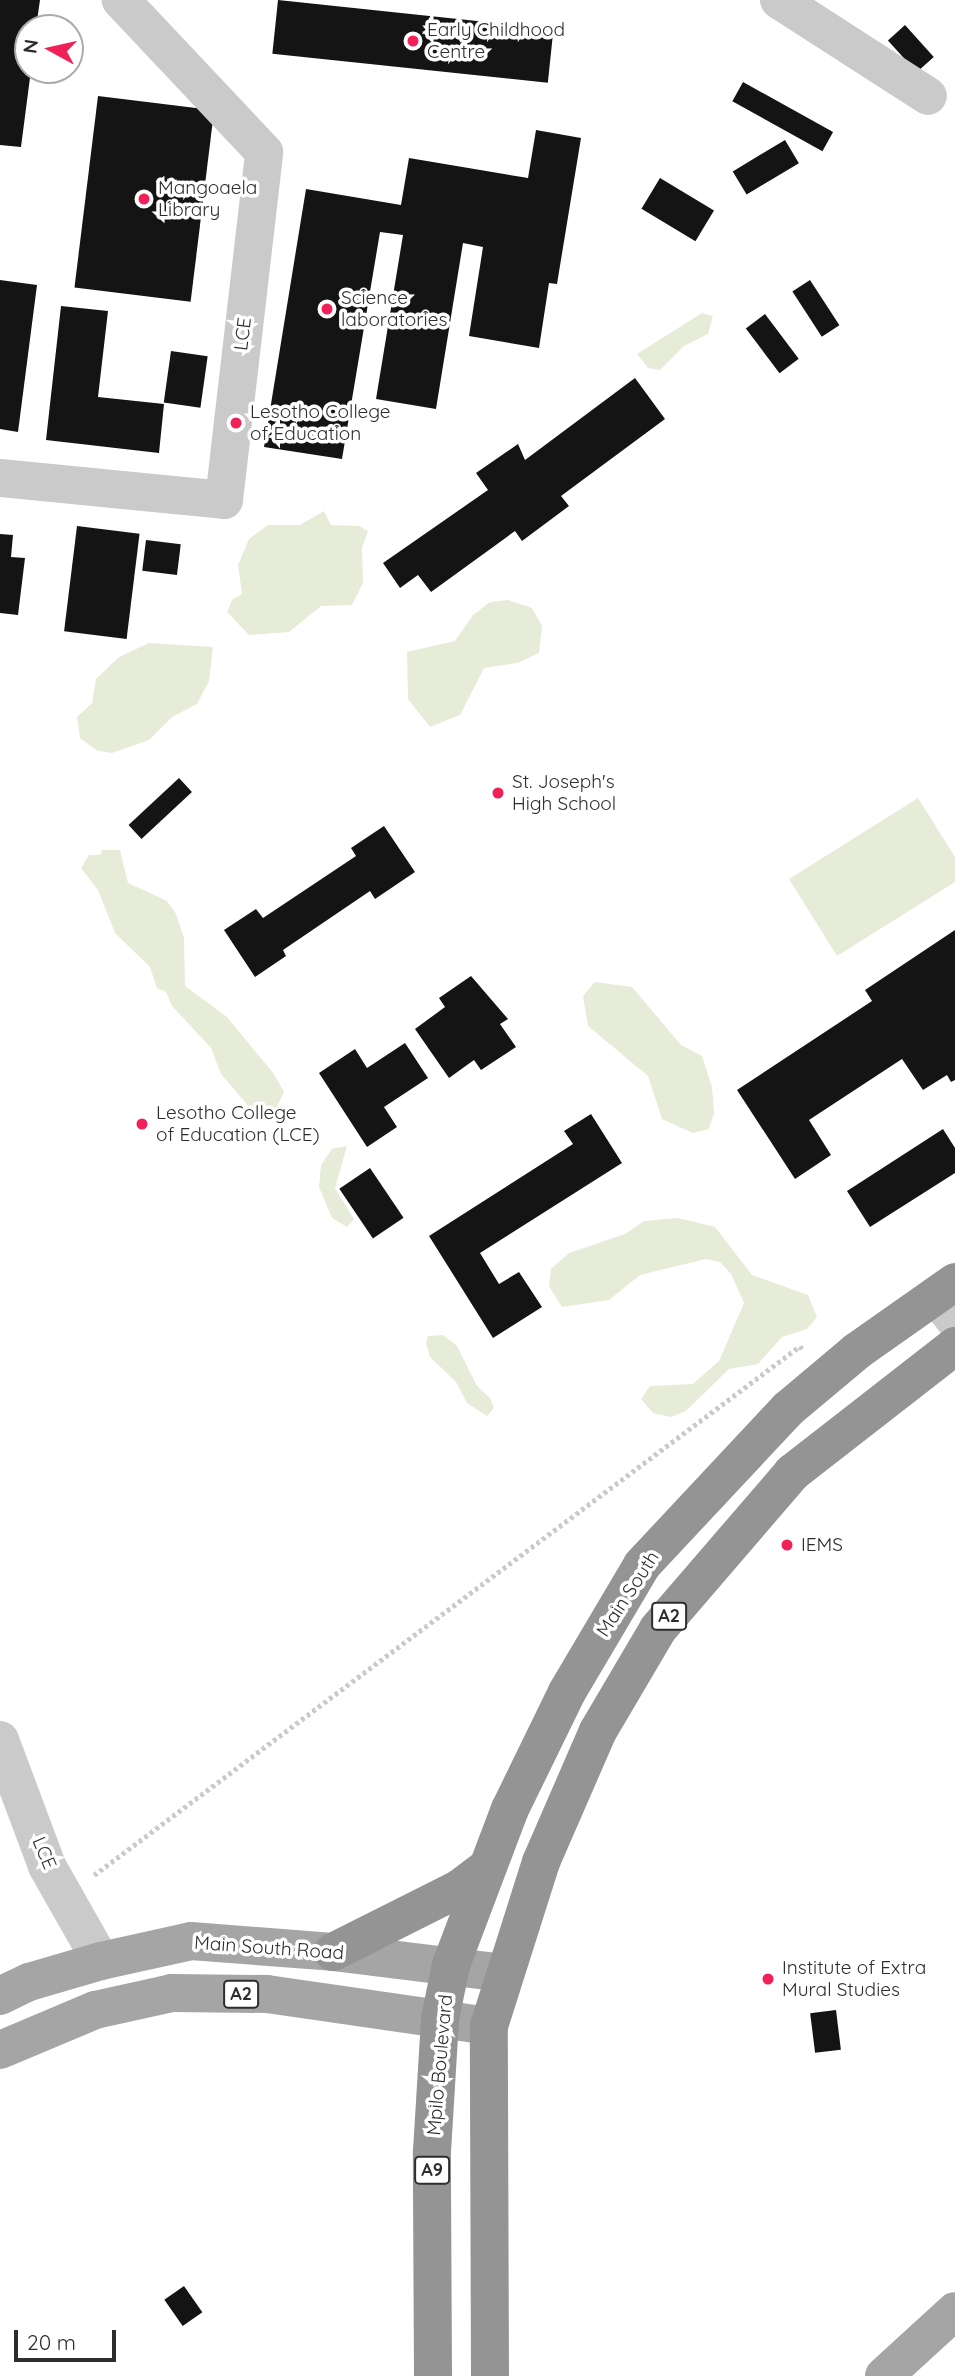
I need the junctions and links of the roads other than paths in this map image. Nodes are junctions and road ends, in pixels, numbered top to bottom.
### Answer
1 (121, 0) edge
2 (779, 0) edge
3 (928, 96) dead end
4 (0, 478) edge
5 (949, 1299) edge
6 (955, 1346) edge
7 (0, 1740) edge
8 (487, 1868) junction
9 (333, 1952) junction
10 (101, 1961) junction
11 (452, 1965) junction
12 (503, 1973) junction
13 (0, 1996) edge
14 (440, 2019) junction
15 (489, 2026) junction
16 (0, 2050) edge
17 (955, 2311) edge
18 (433, 2376) edge
19 (489, 2376) edge
20 (884, 2376) edge

1 - 4 street, LCE
2 - 3 street
5 - 8 highway, Main South / A2
6 - 12 highway, A2
7 - 10 street, LCE
8 - 9 highway
8 - 11 highway, Main South / A2
9 - 10 main road, Main South Road
9 - 11 main road, Main South Road
10 - 13 main road, Main South Road
11 - 12 main road, Main South Road
11 - 14 highway, Mpilo Boulevard / A9
12 - 15 highway
14 - 15 main road, A2
14 - 16 main road, A2
14 - 18 highway, Mpilo Boulevard / A9
15 - 19 highway
17 - 20 main road

